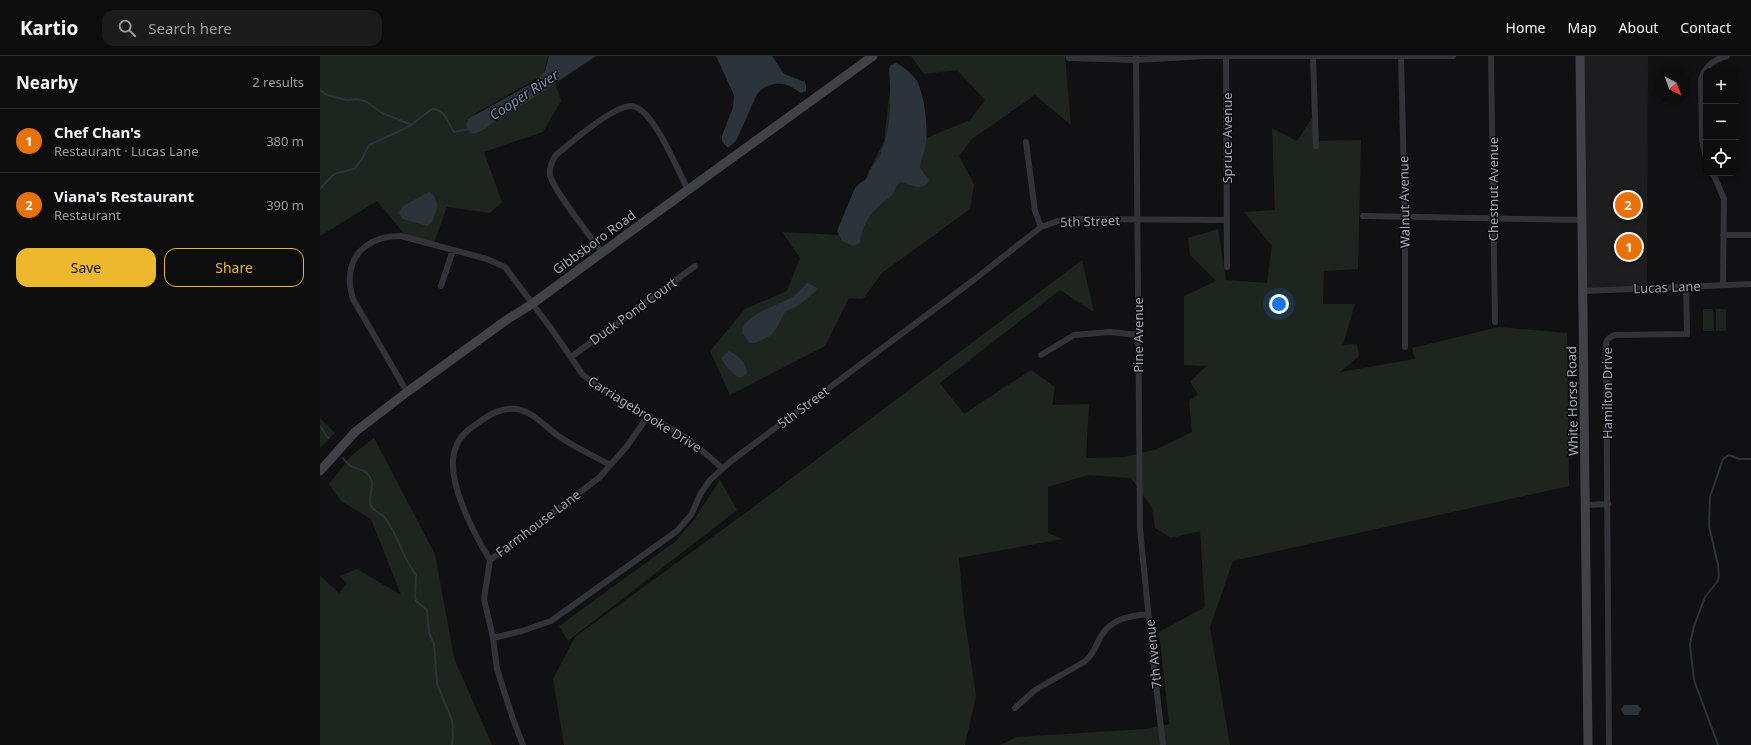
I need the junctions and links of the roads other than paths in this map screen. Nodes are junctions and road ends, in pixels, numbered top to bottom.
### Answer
1 (873, 56) edge
2 (1226, 56) edge
3 (1313, 56) edge
4 (1401, 56) edge
5 (1453, 56) edge
6 (1491, 56) edge
7 (1580, 56) edge
8 (1727, 56) edge
9 (1069, 58) dead end
10 (1136, 58) edge
11 (1026, 142) dead end
12 (1703, 144) edge
13 (1316, 146) dead end
14 (1714, 176) edge
15 (688, 190) junction
16 (1363, 216) dead end
17 (1405, 217) junction
18 (1493, 218) junction
19 (1137, 220) junction
20 (1227, 220) junction
21 (1582, 220) junction
22 (1041, 227) junction
23 (1723, 235) junction
24 (1751, 235) edge
25 (453, 250) junction
26 (602, 252) junction
27 (695, 266) dead end
28 (1227, 267) dead end
29 (1723, 284) junction
30 (1751, 284) edge
31 (441, 286) dead end
32 (1686, 286) junction
33 (1584, 290) junction
34 (532, 304) junction
35 (1495, 322) dead end
36 (1138, 335) junction
37 (1405, 347) dead end
38 (1041, 355) dead end
39 (571, 357) junction
40 (407, 392) junction
41 (648, 416) junction
42 (610, 465) junction
43 (722, 468) junction
44 (320, 471) edge
45 (1608, 504) junction
46 (1586, 505) junction
47 (490, 560) junction
48 (1148, 614) junction
49 (493, 638) junction
50 (1015, 708) dead end
51 (523, 745) edge
52 (1163, 745) edge
53 (1588, 745) edge
54 (1609, 745) edge

1 - 15 street, Gibbsboro Road
2 - 3 street
2 - 10 street
2 - 20 street, Spruce Avenue
3 - 4 street
3 - 13 street
4 - 5 street
4 - 17 street, Walnut Avenue
6 - 18 street, Chestnut Avenue
7 - 21 street, White Horse Road
8 - 12 street
9 - 10 street
10 - 19 street, Pine Avenue
11 - 22 street
14 - 23 street
15 - 26 street, Gibbsboro Road
15 - 26 street
16 - 17 street
17 - 18 street
17 - 37 street, Walnut Avenue
18 - 21 street
18 - 35 street, Chestnut Avenue
19 - 20 street, 5th Street
19 - 22 street, 5th Street
19 - 36 street, Pine Avenue
20 - 28 street, Spruce Avenue
21 - 33 street, White Horse Road
22 - 43 street, 5th Street
23 - 24 street
23 - 29 street
25 - 31 street
25 - 34 street, Carriagebrooke Drive
25 - 40 street, Carriagebrooke Drive
26 - 34 street, Gibbsboro Road
27 - 39 street, Duck Pond Court
29 - 30 street, Lucas Lane
29 - 32 street, Lucas Lane
32 - 33 street, Lucas Lane
32 - 45 street, Hamilton Drive
33 - 46 street, White Horse Road
34 - 39 street, Carriagebrooke Drive
34 - 40 street, Gibbsboro Road
36 - 38 street
36 - 48 street, Pine Avenue
39 - 41 street, Carriagebrooke Drive
40 - 44 street, Gibbsboro Road
41 - 42 street, Farmhouse Lane
41 - 43 street, Carriagebrooke Drive
42 - 47 street, Farmhouse Lane
42 - 47 street
43 - 49 street, 5th Street
45 - 46 street
45 - 54 street, Hamilton Drive
46 - 53 street, White Horse Road
47 - 49 street, Farmhouse Lane
48 - 50 street, 7th Avenue
48 - 52 street, 7th Avenue
49 - 51 street, Farmhouse Lane

